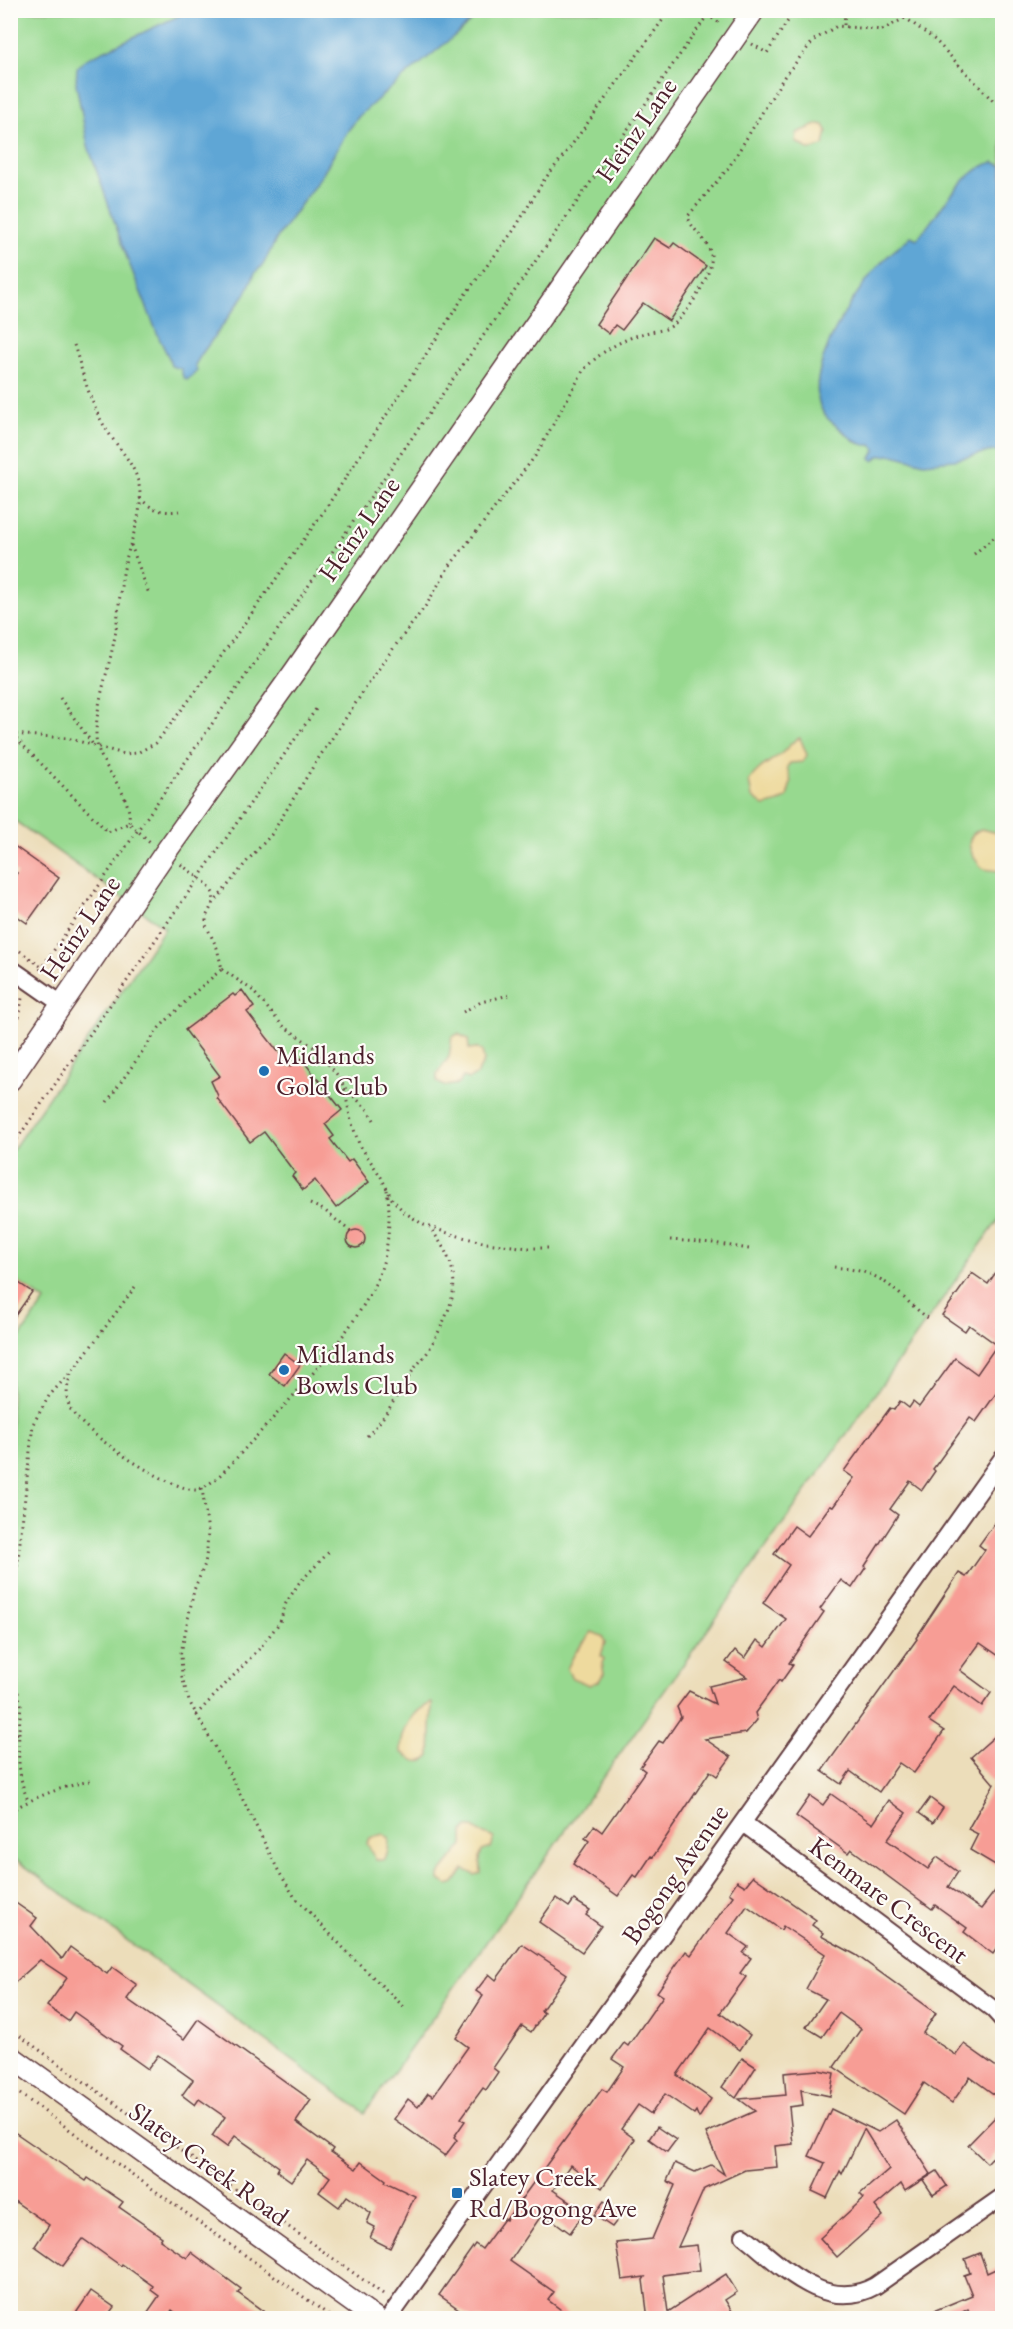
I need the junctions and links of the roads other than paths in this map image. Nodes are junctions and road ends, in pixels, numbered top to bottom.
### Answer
1 (754, 10) edge
2 (10, 968) edge
3 (63, 1005) junction
4 (10, 1080) edge
5 (1002, 1458) edge
6 (743, 1823) junction
7 (999, 2009) edge
8 (10, 2056) edge
9 (1002, 2197) edge
10 (744, 2236) dead end
11 (394, 2312) edge
12 (375, 2319) edge

1 - 3 street, Heinz Lane
2 - 3 street
3 - 4 street, Heinz Lane
5 - 6 street, Bogong Avenue
6 - 7 street, Kenmare Crescent
6 - 11 street, Bogong Avenue
8 - 12 street, Slatey Creek Road
9 - 10 street

